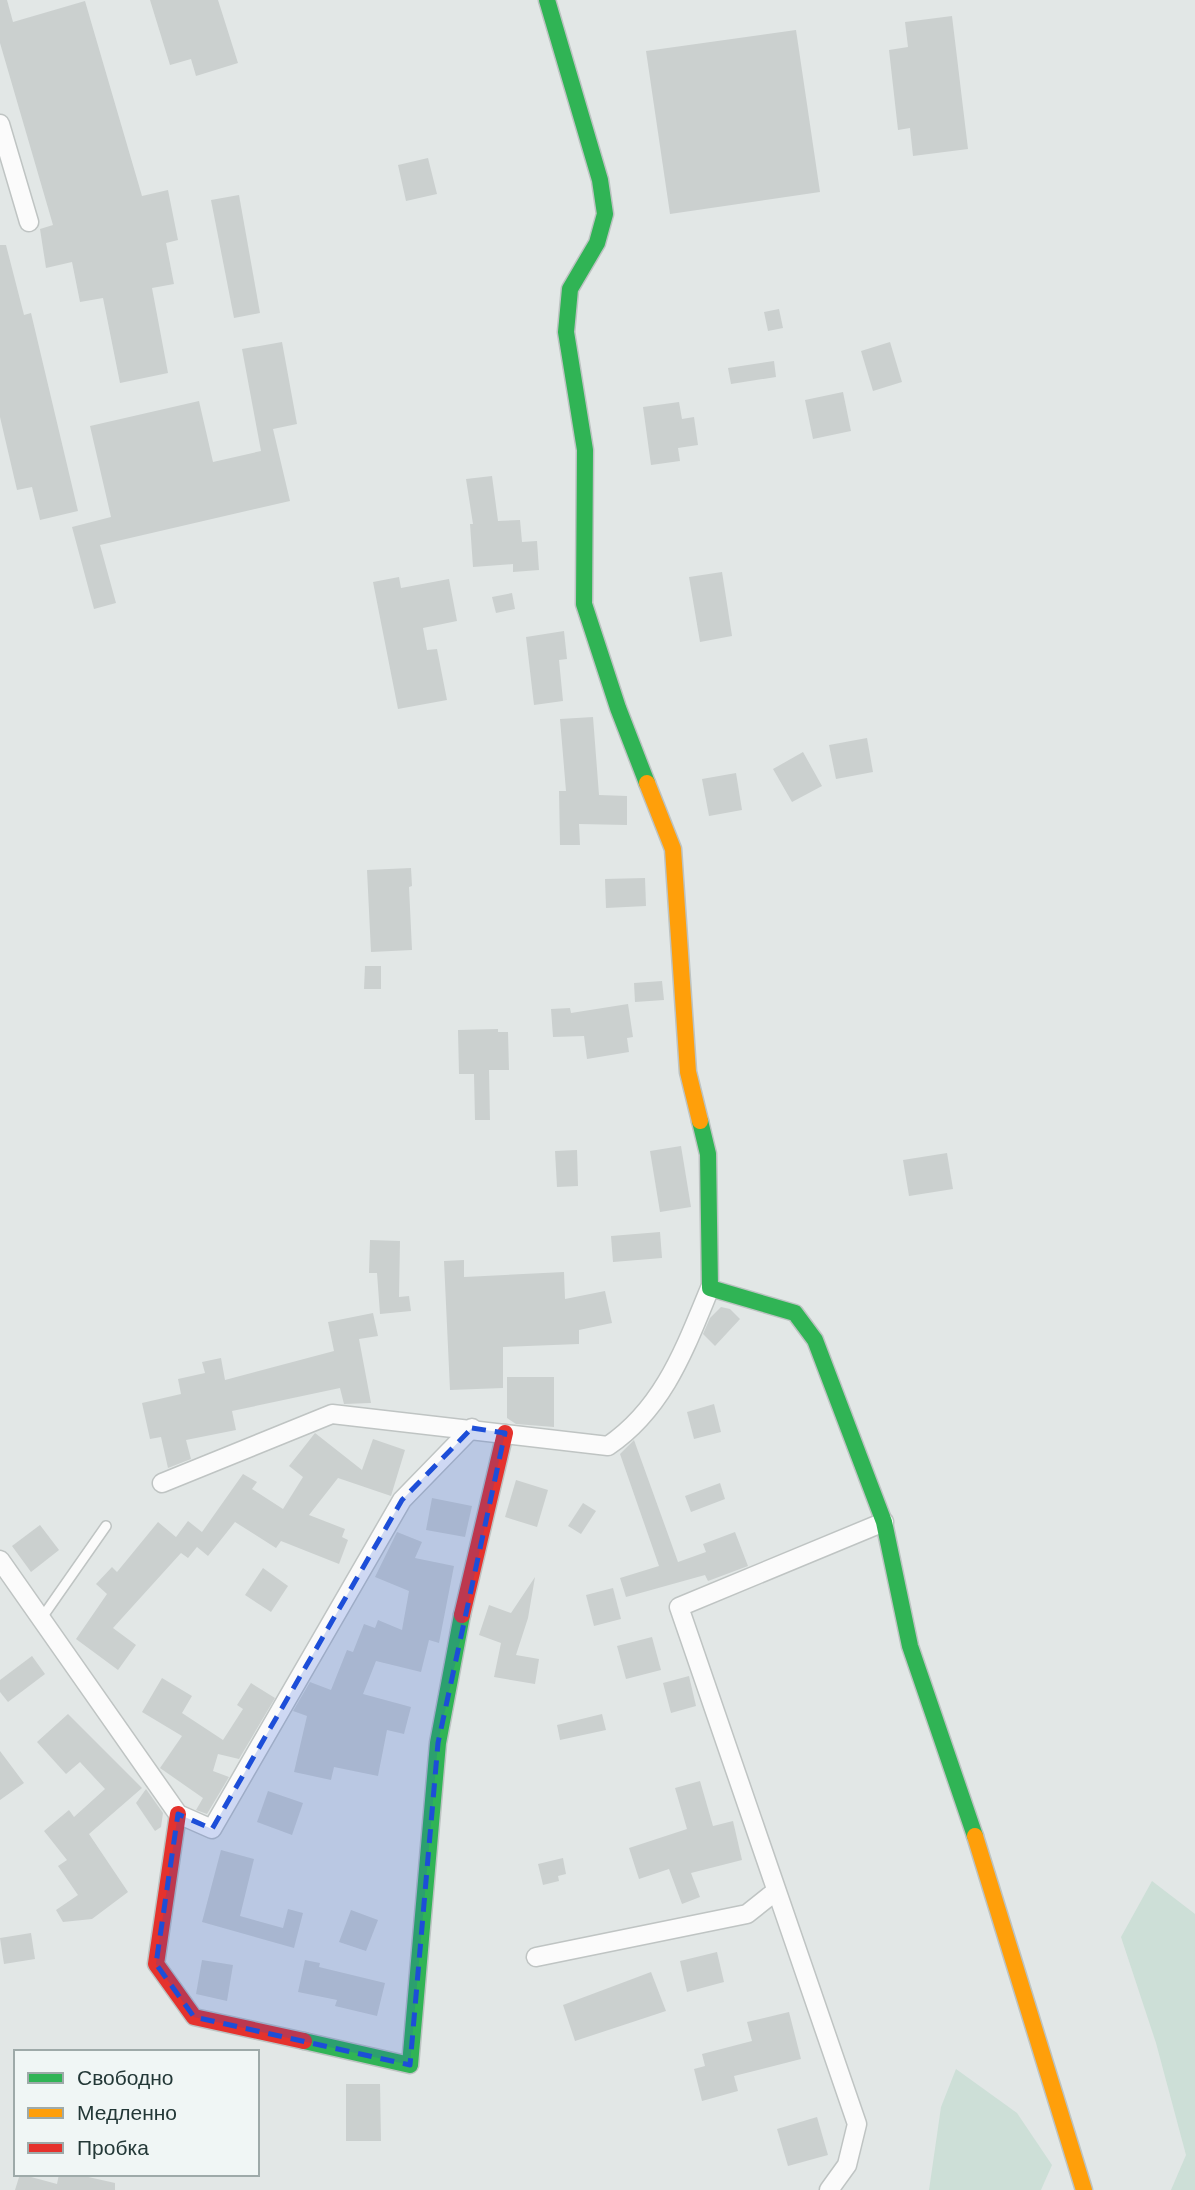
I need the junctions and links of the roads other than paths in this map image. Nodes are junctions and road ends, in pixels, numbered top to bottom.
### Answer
1 (547, 0) edge
2 (0, 124) edge
3 (29, 222) dead end
4 (710, 1288) junction
5 (472, 1428) junction
6 (505, 1433) junction
7 (162, 1483) dead end
8 (884, 1522) junction
9 (106, 1527) dead end
10 (0, 1560) edge
11 (41, 1619) junction
12 (178, 1814) junction
13 (776, 1891) junction
14 (536, 1957) dead end
15 (829, 2190) edge
16 (1084, 2190) edge

1 - 4 street
2 - 3 street
4 - 6 street
4 - 8 street
5 - 6 street
5 - 7 street
5 - 12 street
6 - 12 street
8 - 13 street
8 - 16 street
9 - 11 lane
10 - 11 street
11 - 12 street
13 - 14 street
13 - 15 street

